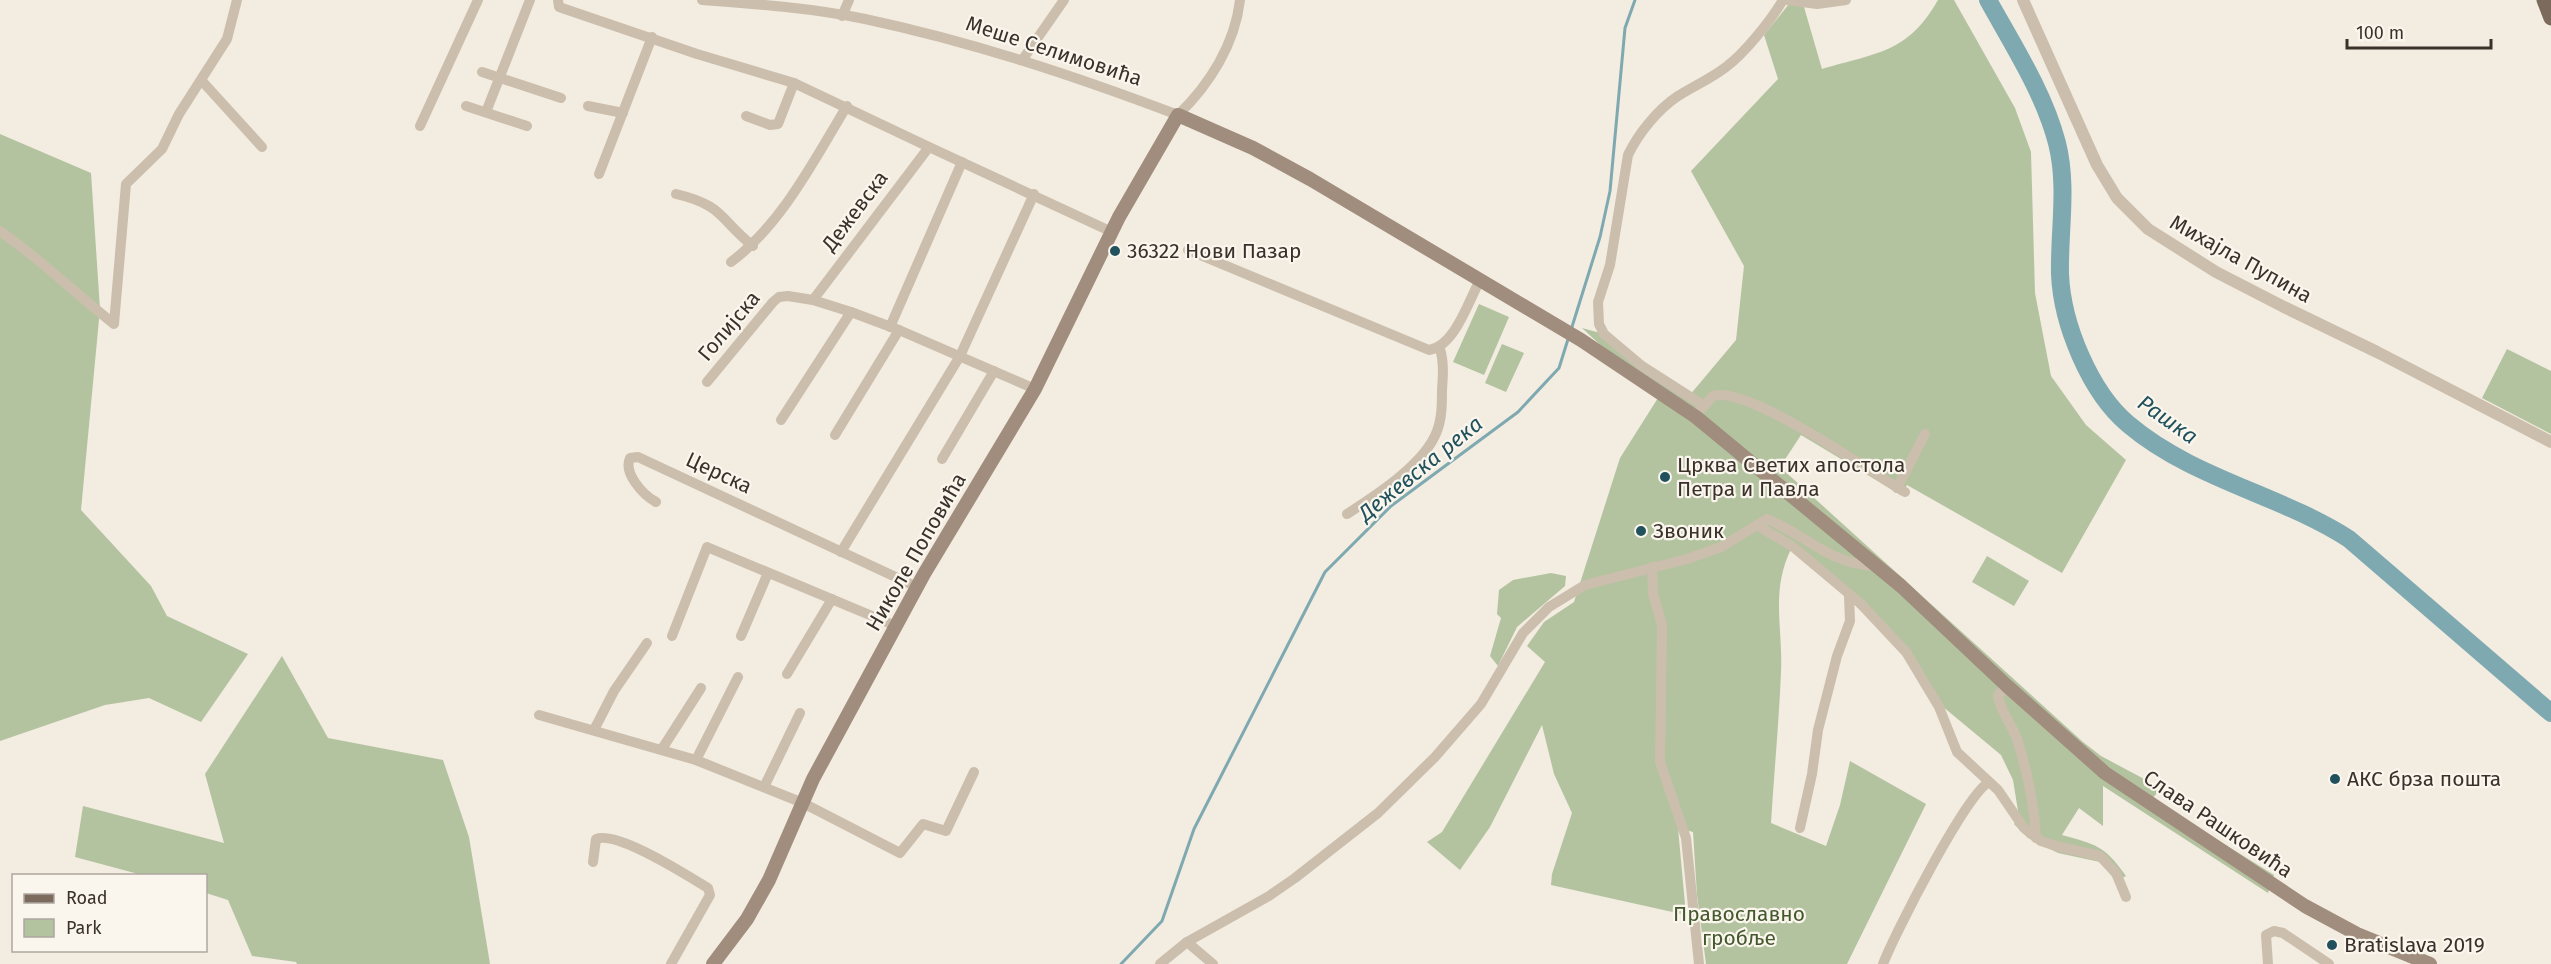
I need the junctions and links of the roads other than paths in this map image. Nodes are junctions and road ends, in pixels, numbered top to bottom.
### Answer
1 (237, 0) edge
2 (478, 0) edge
3 (530, 0) edge
4 (558, 0) edge
5 (702, 0) edge
6 (849, 0) edge
7 (1064, 0) edge
8 (1240, 0) edge
9 (1785, 0) edge
10 (1846, 0) edge
11 (2023, 0) edge
12 (2544, 0) edge
13 (735, 1) edge
14 (762, 3) edge
15 (842, 16) junction
16 (2551, 18) edge
17 (652, 37) junction
18 (1023, 59) junction
19 (482, 72) dead end
20 (500, 78) junction
21 (202, 81) junction
22 (794, 83) junction
23 (561, 98) dead end
24 (466, 106) dead end
25 (588, 106) dead end
26 (847, 106) junction
27 (486, 112) junction
28 (622, 113) junction
29 (1178, 115) junction
30 (746, 116) dead end
31 (420, 126) dead end
32 (527, 126) dead end
33 (262, 147) dead end
34 (929, 147) junction
35 (962, 162) junction
36 (598, 174) dead end
37 (676, 194) dead end
38 (1034, 194) junction
39 (0, 231) edge
40 (1112, 232) junction
41 (753, 246) junction
42 (1188, 250) dead end
43 (731, 262) dead end
44 (1480, 280) junction
45 (813, 300) junction
46 (851, 312) junction
47 (894, 328) junction
48 (1581, 340) joint
49 (1440, 349) junction
50 (960, 356) junction
51 (994, 371) junction
52 (707, 382) dead end
53 (1035, 389) junction
54 (1699, 411) junction
55 (781, 420) dead end
56 (1925, 434) dead end
57 (835, 435) dead end
58 (2551, 442) edge
59 (942, 459) dead end
60 (656, 502) dead end
61 (1347, 514) dead end
62 (1758, 526) junction
63 (841, 552) junction
64 (1875, 566) junction
65 (1652, 567) junction
66 (768, 573) junction
67 (917, 587) junction
68 (1850, 596) junction
69 (832, 599) junction
70 (896, 626) junction
71 (672, 636) dead end
72 (741, 636) dead end
73 (647, 642) dead end
74 (787, 674) dead end
75 (738, 677) dead end
76 (2006, 685) junction
77 (701, 688) dead end
78 (800, 713) dead end
79 (539, 715) dead end
80 (594, 730) junction
81 (662, 749) junction
82 (696, 760) junction
83 (974, 772) dead end
84 (1989, 782) junction
85 (764, 787) junction
86 (803, 803) junction
87 (1800, 828) dead end
88 (2036, 838) junction
89 (593, 862) dead end
90 (2126, 897) dead end
91 (1187, 942) junction
92 (670, 964) edge
93 (713, 964) edge
94 (1160, 964) edge
95 (1213, 964) edge
96 (1699, 964) edge
97 (1883, 964) edge
98 (2268, 964) edge
99 (2329, 964) edge
100 (2430, 964) edge

1 - 21 street
2 - 31 street
3 - 20 street
4 - 17 street
5 - 13 street, Меше Селимовића
6 - 15 street
7 - 18 street
8 - 29 street
9 - 10 street, Слава Рашковића
9 - 54 street, Слава Рашковића
11 - 58 street, Михајла Пупина
12 - 16 main road
13 - 14 street, Меше Селимовића
14 - 15 street, Меше Селимовића
15 - 18 street, Меше Селимовића
17 - 22 street
17 - 28 street
18 - 29 street, Меше Селимовића
19 - 20 street
20 - 23 street
20 - 27 street
21 - 33 street
21 - 39 street
22 - 26 street
22 - 30 street
24 - 27 street
25 - 28 street
26 - 34 street
26 - 41 street
27 - 32 street
28 - 36 street
29 - 40 main road, Николе Поповића
29 - 44 main road, Меше Селимовића
34 - 35 street
34 - 45 street, Дежевска
35 - 38 street
35 - 47 street
37 - 41 street
38 - 40 street
38 - 50 street
40 - 53 main road, Николе Поповића
41 - 43 street
42 - 49 street
44 - 48 main road, Меше Селимовића
44 - 49 street
45 - 46 street, Голијска
45 - 52 street, Голијска
46 - 47 street, Голијска
46 - 55 street
47 - 50 street, Голијска
47 - 57 street
48 - 54 main road, Слава Рашковића
49 - 61 street
50 - 51 street, Голијска
50 - 63 street
51 - 53 street, Голијска
51 - 59 street
53 - 67 main road, Николе Поповића
54 - 56 street
54 - 64 main road, Слава Рашковића
60 - 63 street, Церска
62 - 64 street
62 - 65 street
62 - 68 street
63 - 67 street, Церска
64 - 76 main road, Слава Рашковића
65 - 91 street
65 - 96 street
66 - 69 street
66 - 71 street
66 - 72 street
67 - 70 main road, Николе Поповића
68 - 84 street
68 - 87 street
69 - 70 street
69 - 74 street
70 - 86 main road, Николе Поповића
73 - 80 street
75 - 82 street
76 - 88 street
76 - 100 main road, Слава Рашковића
77 - 81 street
78 - 85 street
79 - 80 street
80 - 81 street
81 - 82 street
82 - 85 street
83 - 86 street
84 - 88 street
84 - 97 street
85 - 86 street
86 - 93 main road, Николе Поповића
88 - 90 street
89 - 92 street
91 - 94 street
91 - 95 street
98 - 99 street

